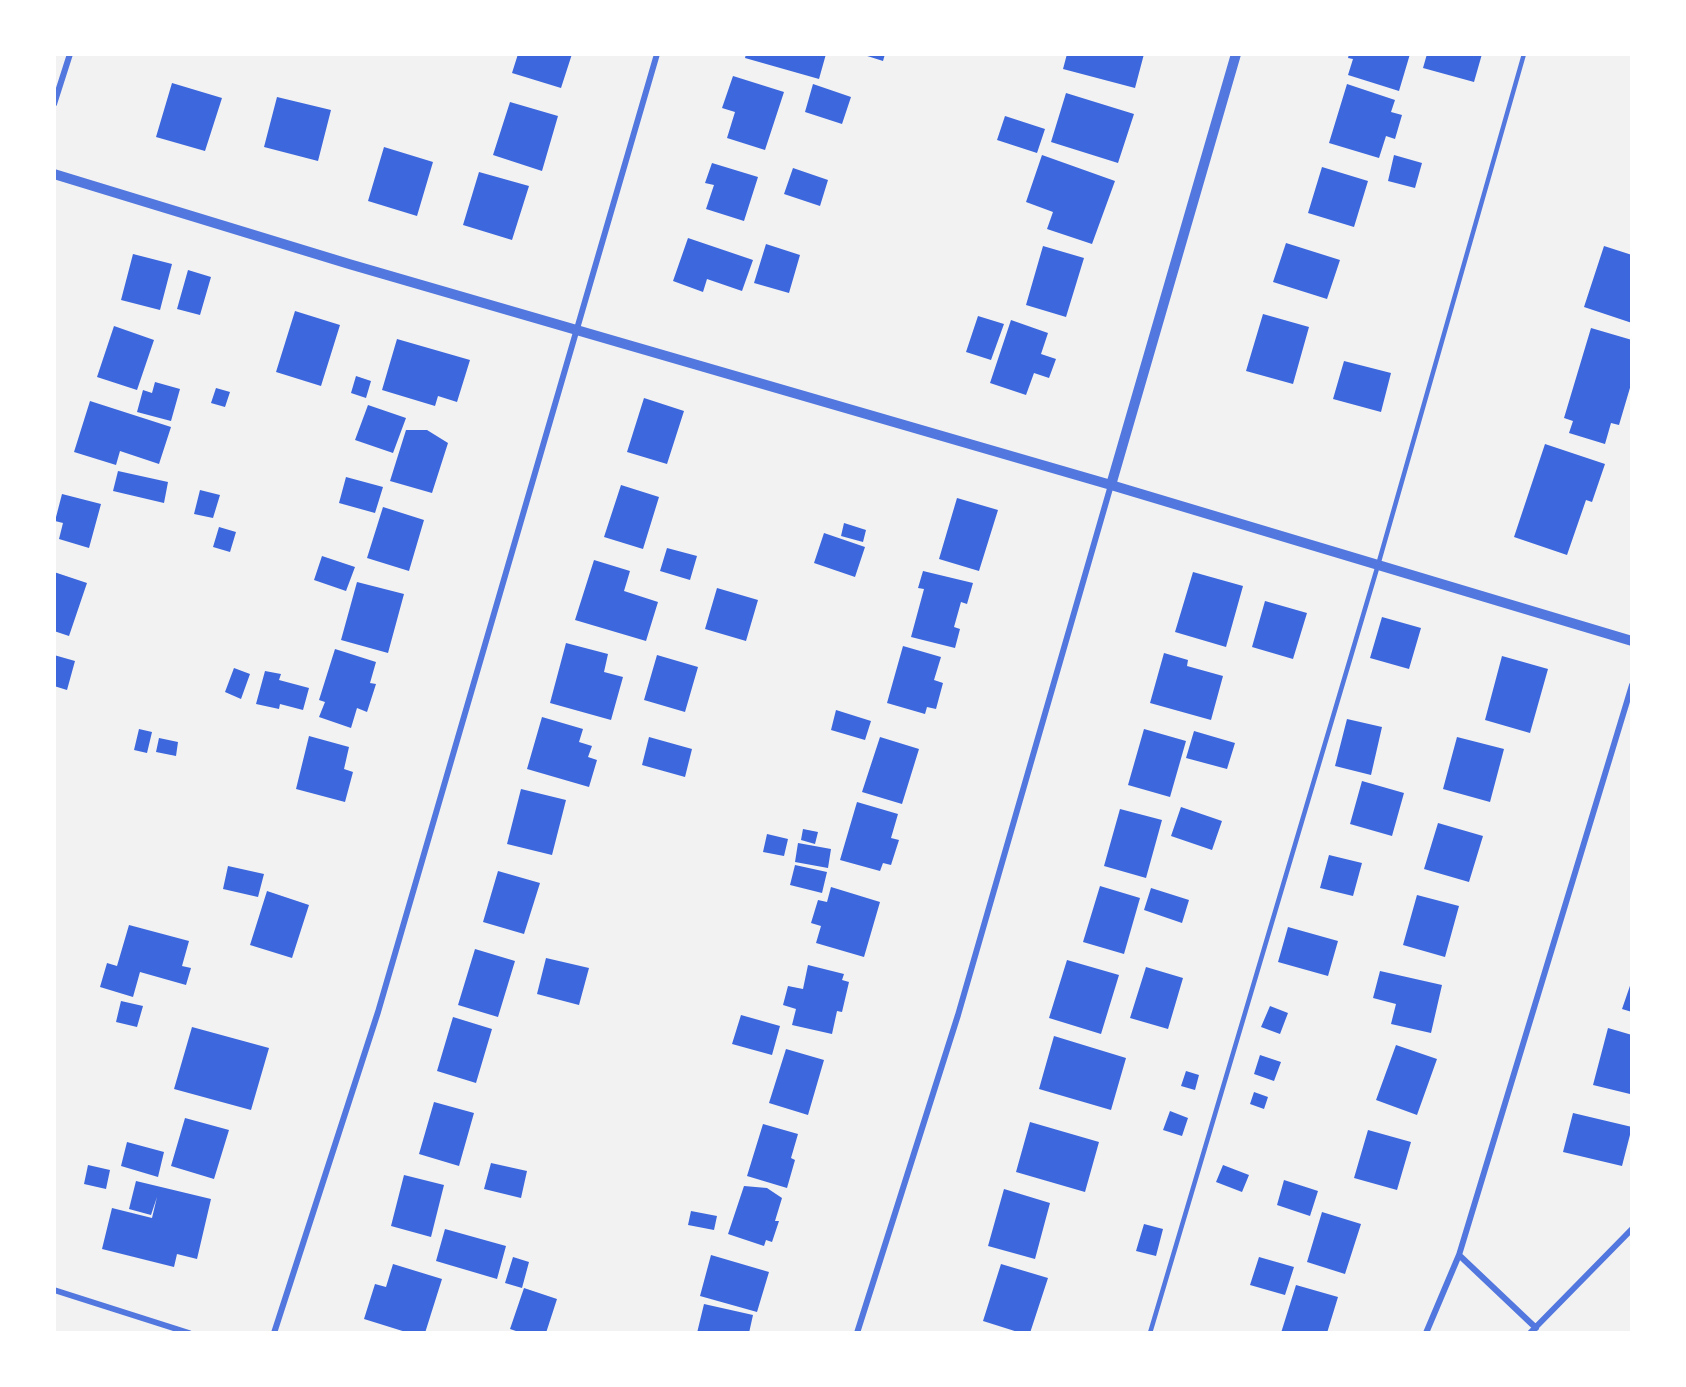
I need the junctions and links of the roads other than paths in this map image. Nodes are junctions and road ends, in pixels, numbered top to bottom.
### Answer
1 (70, 54) edge
2 (657, 54) edge
3 (1236, 54) edge
4 (1524, 54) edge
5 (54, 104) edge
6 (54, 174) edge
7 (577, 330) junction
8 (1111, 485) junction
9 (1378, 565) junction
10 (1632, 641) edge
11 (1632, 685) edge
12 (1632, 1229) edge
13 (1459, 1255) junction
14 (54, 1290) edge
15 (1533, 1331) edge
16 (189, 1333) edge
17 (274, 1333) edge
18 (857, 1333) edge
19 (1150, 1333) edge
20 (1426, 1333) edge

1 - 5 street
2 - 7 street
3 - 8 street
4 - 9 lane
6 - 7 street
7 - 8 street
7 - 17 street
8 - 9 street
8 - 18 street
9 - 10 street
9 - 19 lane
11 - 13 street
12 - 15 street
13 - 15 street
13 - 20 street
14 - 16 street

